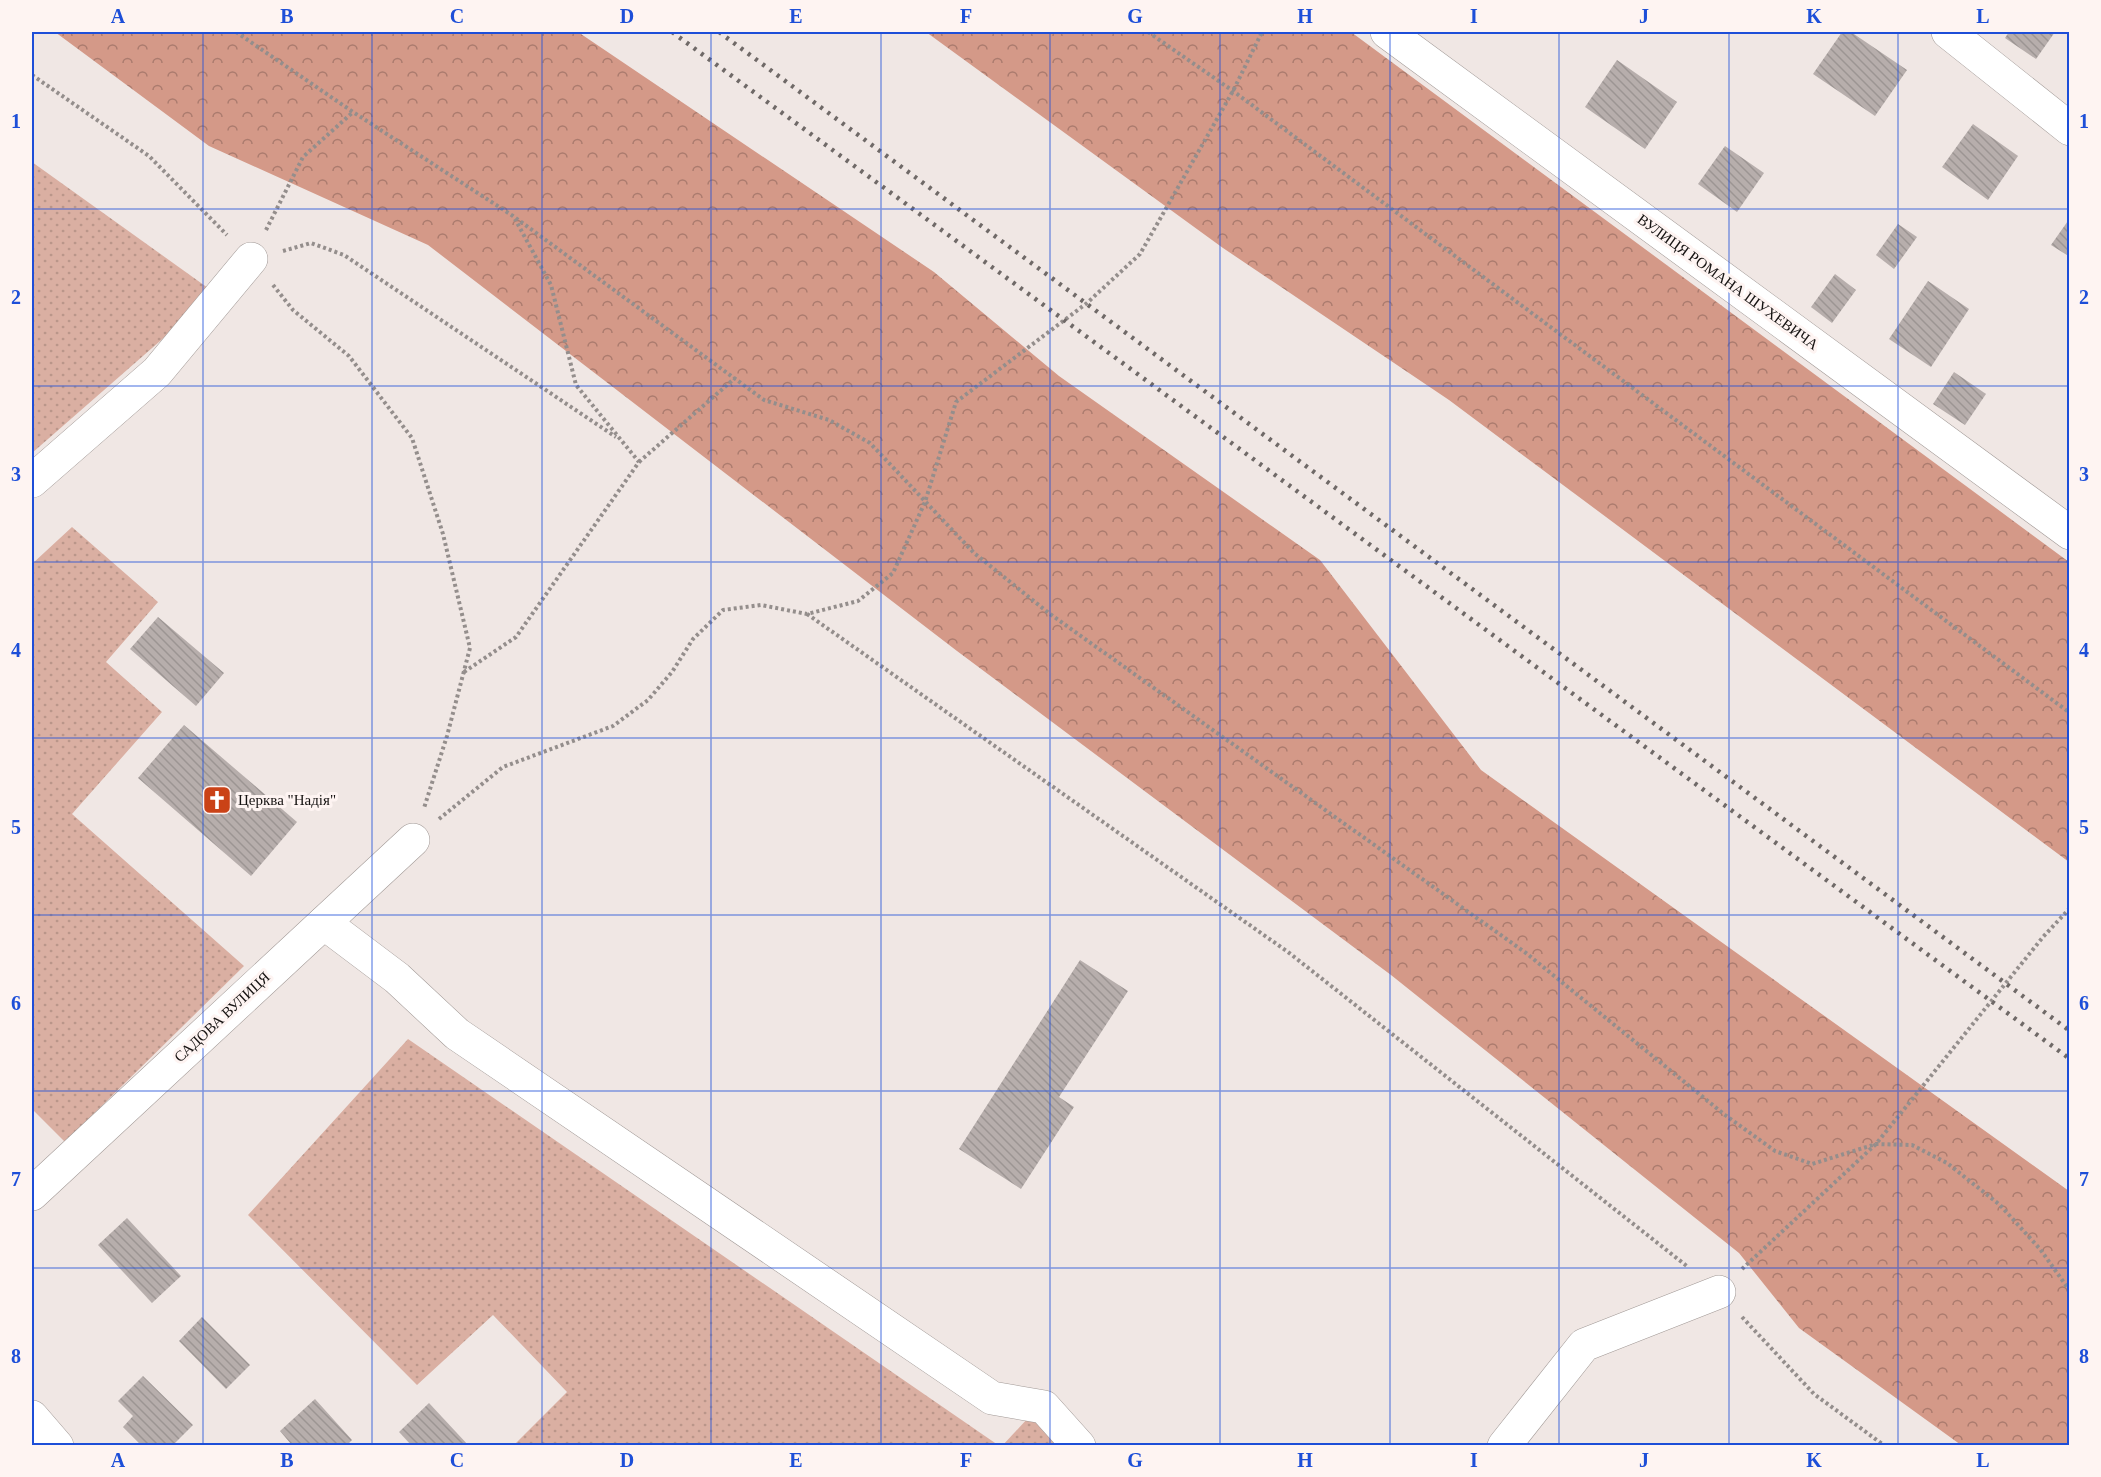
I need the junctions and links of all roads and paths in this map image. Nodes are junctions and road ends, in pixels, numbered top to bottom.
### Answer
1 (236, 32) edge
2 (1148, 32) edge
3 (1262, 32) edge
4 (1387, 32) edge
5 (1948, 32) edge
6 (32, 75) edge
7 (1233, 91) junction
8 (353, 112) junction
9 (2070, 129) edge
10 (513, 216) junction
11 (251, 260) junction
12 (735, 378) junction
13 (622, 440) junction
14 (639, 462) junction
15 (32, 481) edge
16 (925, 502) junction
17 (2070, 533) edge
18 (807, 614) junction
19 (464, 672) junction
20 (2070, 713) edge
21 (413, 840) junction
22 (2070, 908) edge
23 (324, 923) junction
24 (1876, 1144) junction
25 (32, 1194) edge
26 (2070, 1291) edge
27 (1719, 1292) junction
28 (32, 1417) edge
29 (57, 1446) edge
30 (1078, 1446) edge
31 (1504, 1446) edge
32 (1885, 1446) edge

1 - 8 path
2 - 7 path
3 - 7 path
4 - 17 street, ВУЛИЦЯ РОМАНА ШУХЕВИЧА
5 - 9 street
6 - 11 path
7 - 16 path
7 - 20 path
8 - 10 path
8 - 11 path
10 - 12 path
10 - 13 path
11 - 13 path
11 - 15 street
11 - 19 path
12 - 14 path
12 - 16 path
13 - 14 path
14 - 19 path
16 - 18 path
16 - 24 path
18 - 21 path
18 - 27 path
19 - 21 path
21 - 23 street, САДОВА ВУЛИЦЯ
22 - 24 path
23 - 25 street, САДОВА ВУЛИЦЯ
23 - 30 street
24 - 26 path
24 - 27 path
27 - 31 street
27 - 32 path
28 - 29 street

